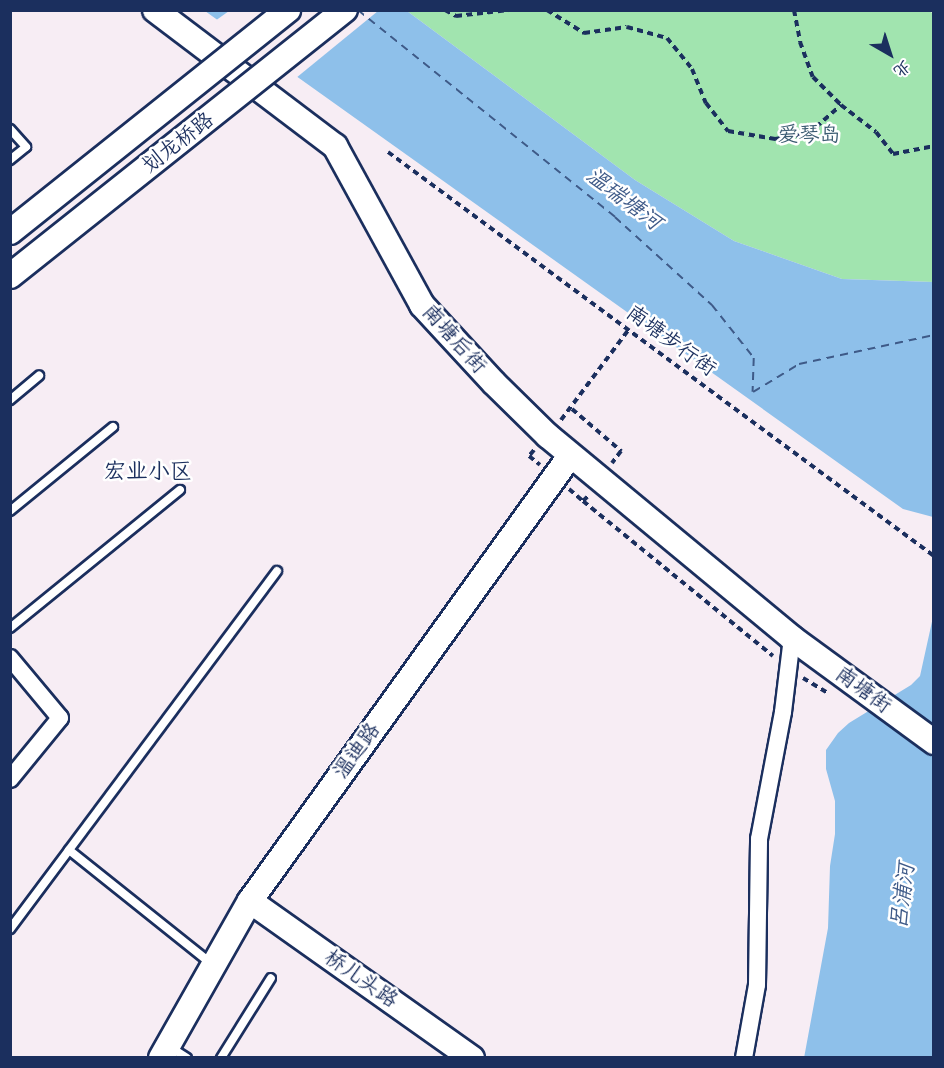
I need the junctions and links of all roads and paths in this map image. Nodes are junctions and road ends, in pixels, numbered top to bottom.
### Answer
1 (155, 10) edge
2 (288, 10) edge
3 (345, 10) edge
4 (445, 10) edge
5 (509, 10) edge
6 (547, 10) edge
7 (794, 10) edge
8 (841, 105) junction
9 (10, 129) edge
10 (933, 146) edge
11 (388, 153) dead end
12 (10, 159) edge
13 (10, 232) edge
14 (10, 276) edge
15 (629, 330) junction
16 (39, 376) dead end
17 (10, 400) edge
18 (572, 409) junction
19 (113, 427) dead end
20 (548, 436) junction
21 (570, 456) junction
22 (554, 477) junction
23 (600, 480) junction
24 (180, 490) dead end
25 (583, 501) junction
26 (10, 511) edge
27 (933, 556) edge
28 (277, 571) dead end
29 (10, 628) edge
30 (792, 638) junction
31 (10, 658) edge
32 (789, 669) junction
33 (835, 698) dead end
34 (933, 742) edge
35 (10, 779) edge
36 (69, 850) junction
37 (250, 901) junction
38 (10, 929) edge
39 (213, 965) junction
40 (271, 978) dead end
41 (172, 1054) edge
42 (221, 1058) edge
43 (472, 1058) edge
44 (744, 1058) edge

1 - 20 street, 南塘后街
2 - 13 street, 划龙桥路, bridge
3 - 14 street, 划龙桥路, bridge
4 - 5 path
6 - 8 path
7 - 8 path
8 - 10 path
9 - 12 lane
11 - 15 path, 南塘步行街
15 - 18 path
15 - 27 path, 南塘步行街
16 - 17 lane
18 - 20 path
18 - 23 path
19 - 26 lane
20 - 21 street, 南塘后街
20 - 22 path
21 - 22 street, 温迪路
21 - 23 street, 南塘后街
22 - 25 path
22 - 37 street, 温迪路
23 - 25 path
23 - 30 street, 南塘后街
24 - 29 lane
25 - 32 path
28 - 36 lane
30 - 32 street
30 - 34 street, 南塘街
31 - 35 street
32 - 33 path
32 - 44 street
36 - 38 lane
36 - 39 lane
37 - 39 street, 温迪路
37 - 43 street, 桥儿头路
39 - 41 street, 温迪路
40 - 42 lane

